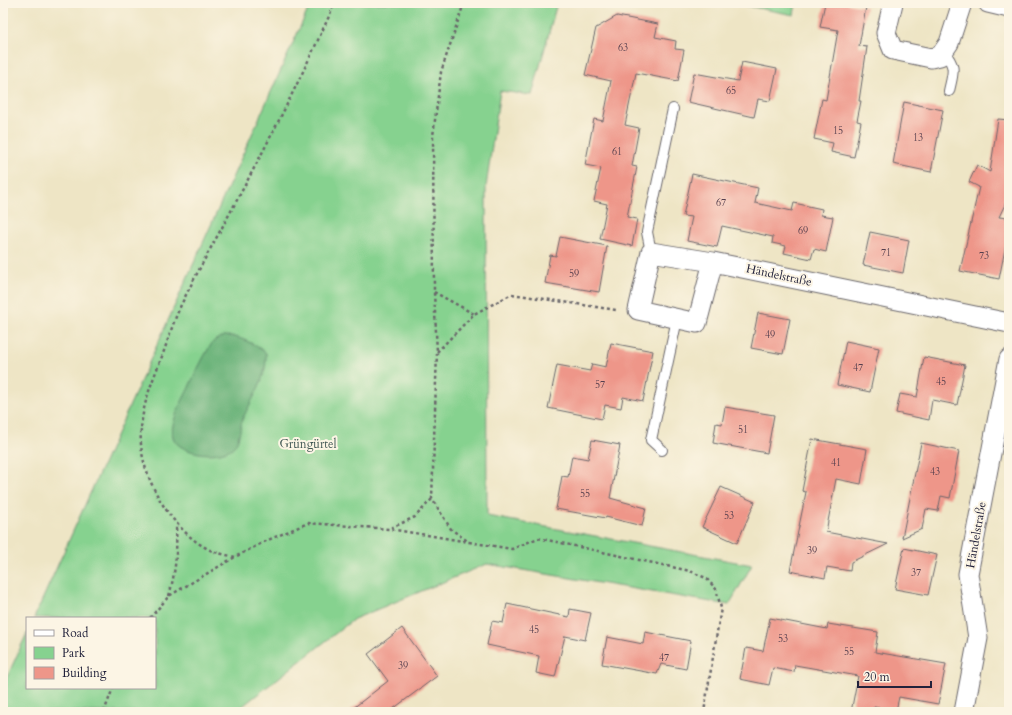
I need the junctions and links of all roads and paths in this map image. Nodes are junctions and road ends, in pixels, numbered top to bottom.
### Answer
1 (335, 3) edge
2 (464, 3) edge
3 (893, 3) edge
4 (962, 3) edge
5 (988, 3) edge
6 (1009, 8) edge
7 (943, 51) junction
8 (949, 91) dead end
9 (673, 109) dead end
10 (651, 252) junction
11 (713, 262) junction
12 (434, 292) junction
13 (638, 310) junction
14 (474, 314) junction
15 (677, 319) junction
16 (1009, 324) edge
17 (436, 352) junction
18 (1009, 359) edge
19 (662, 450) dead end
20 (432, 499) junction
21 (176, 524) junction
22 (390, 529) junction
23 (469, 542) junction
24 (234, 557) junction
25 (169, 596) junction
26 (151, 617) edge
27 (113, 689) edge
28 (104, 712) edge
29 (704, 712) edge
30 (964, 712) edge

1 - 21 path
2 - 12 path
3 - 7 street
4 - 7 street
5 - 6 street
7 - 8 lane
9 - 10 lane
10 - 11 street, Händelstraße
10 - 13 street
11 - 15 street
11 - 16 street, Händelstraße
12 - 14 path
12 - 17 path
13 - 14 path
13 - 15 street
14 - 17 path
15 - 19 lane
17 - 20 path
18 - 30 street, Händelstraße
20 - 22 path
20 - 23 path
21 - 24 path
21 - 25 path
22 - 23 path
22 - 24 path
23 - 29 path
24 - 25 path
25 - 26 path
27 - 28 path

